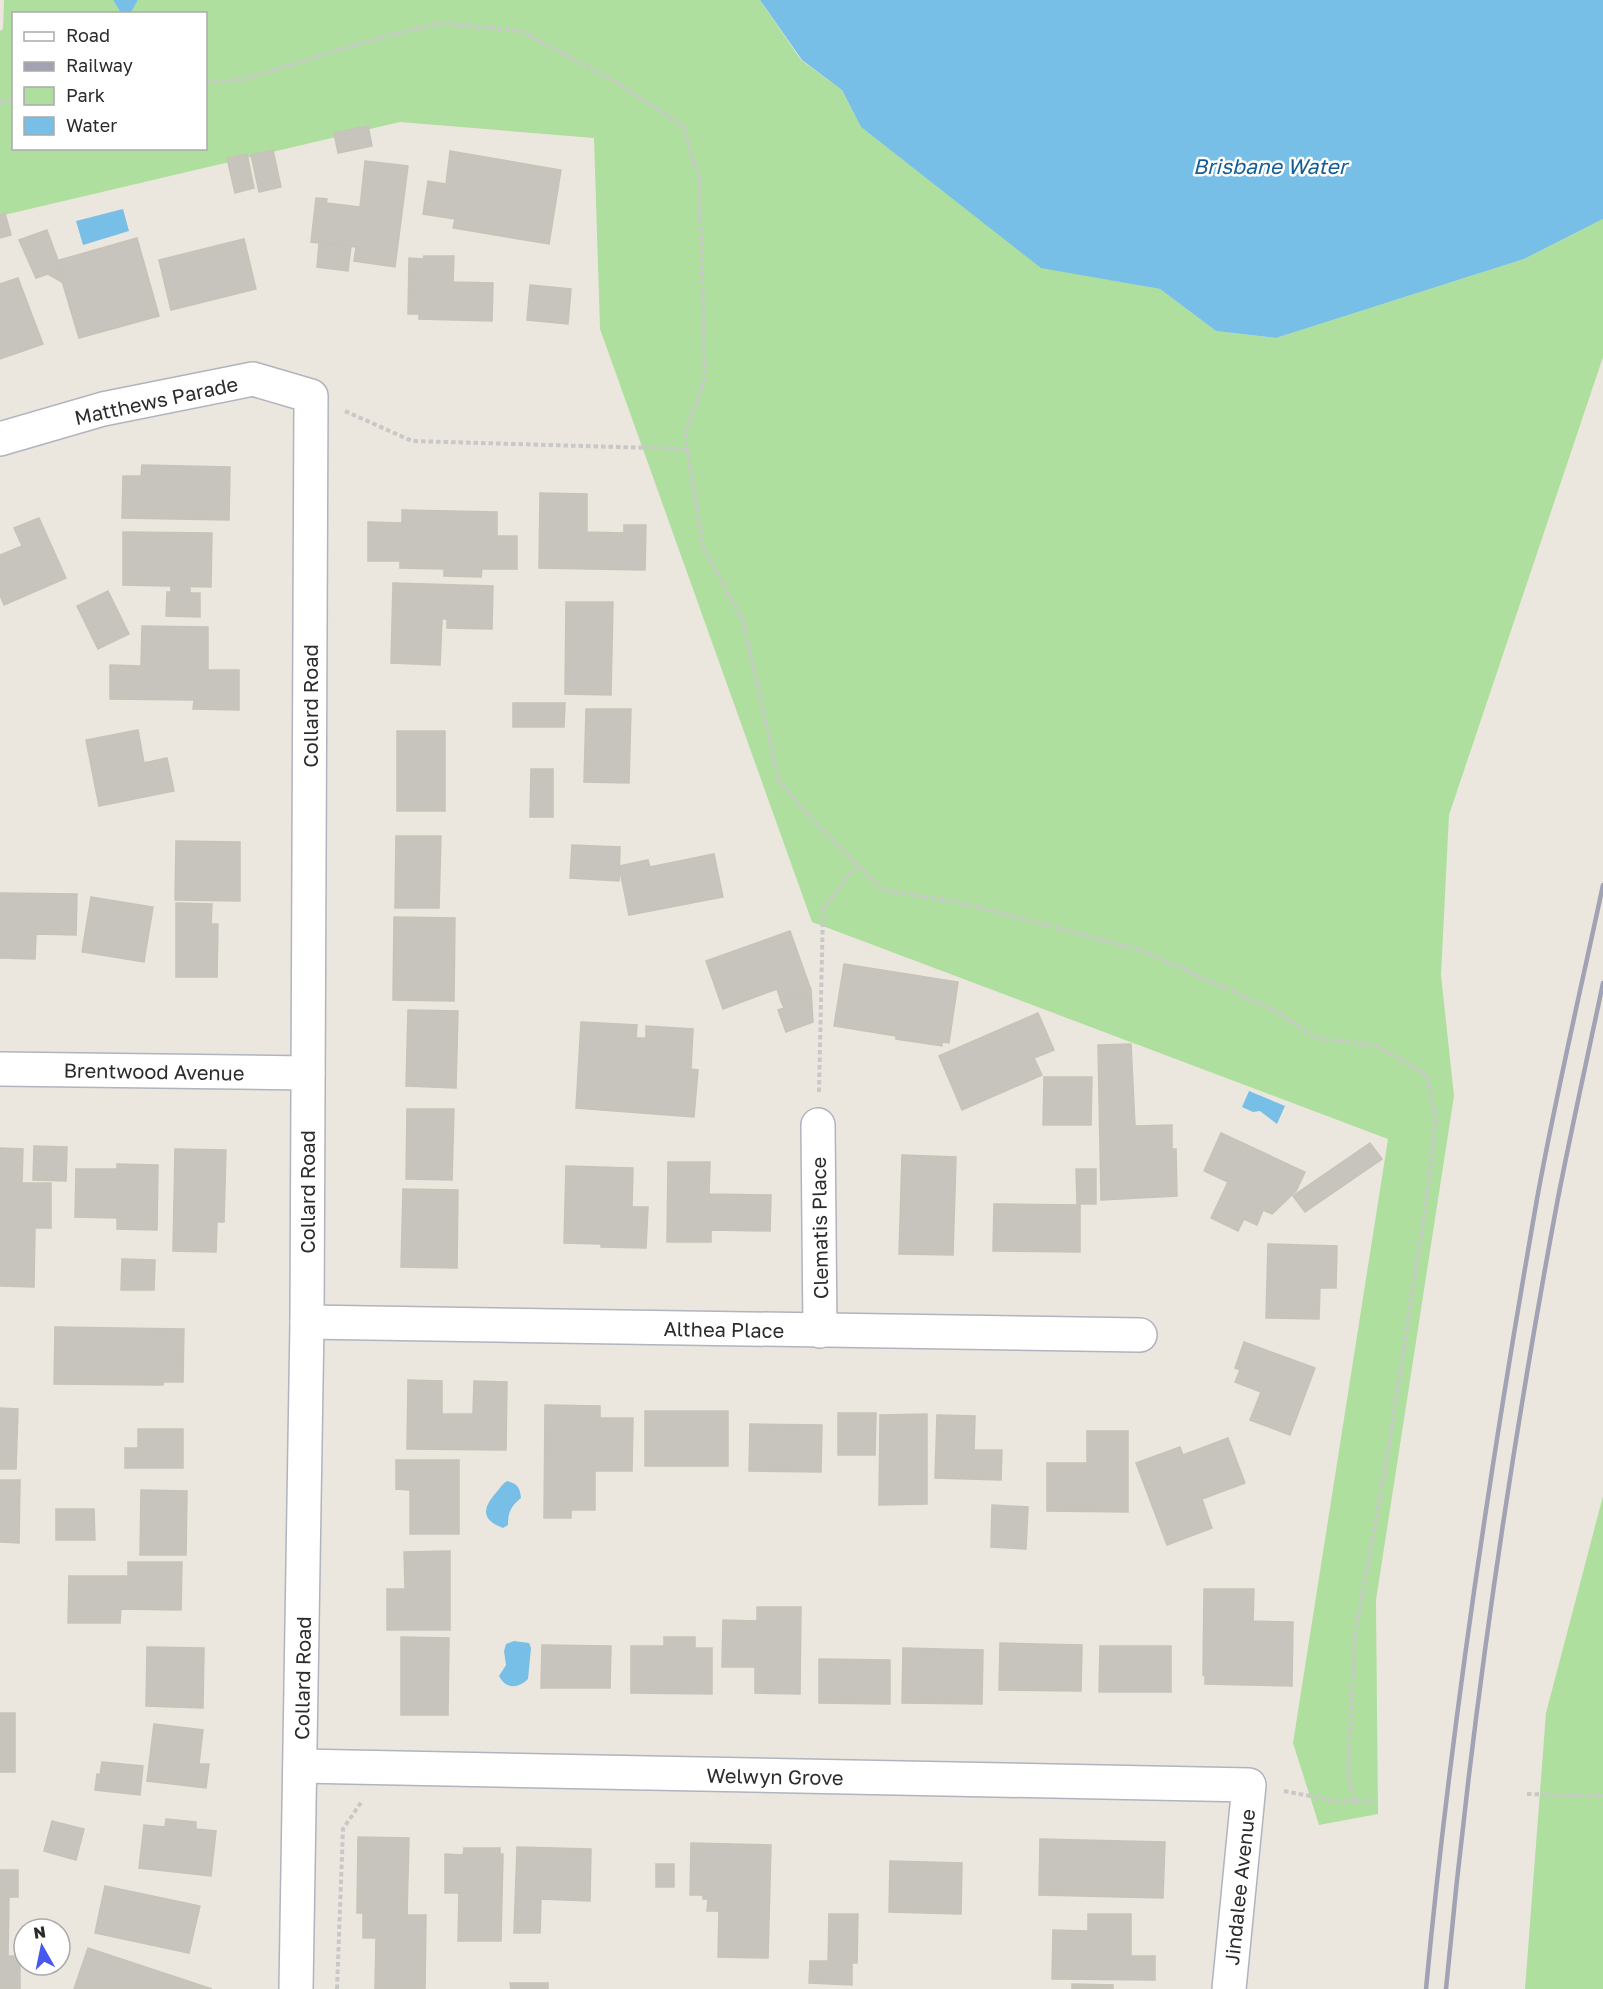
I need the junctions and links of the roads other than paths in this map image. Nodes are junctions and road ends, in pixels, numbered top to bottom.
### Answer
1 (311, 396) joint
2 (0, 439) edge
3 (0, 1069) edge
4 (308, 1073) junction
5 (818, 1125) road end
6 (307, 1322) junction
7 (820, 1330) junction
8 (1140, 1335) dead end
9 (300, 1766) junction
10 (1249, 1785) joint
11 (296, 1989) edge
12 (1229, 1989) edge

1 - 2 street, Matthews Parade
1 - 4 street, Collard Road
3 - 4 street, Brentwood Avenue
4 - 6 street, Collard Road
5 - 7 street, Clematis Place
6 - 7 street, Althea Place
6 - 9 street, Collard Road
7 - 8 street, Althea Place
9 - 10 street, Welwyn Grove
9 - 11 street, Collard Road
10 - 12 street, Jindalee Avenue

